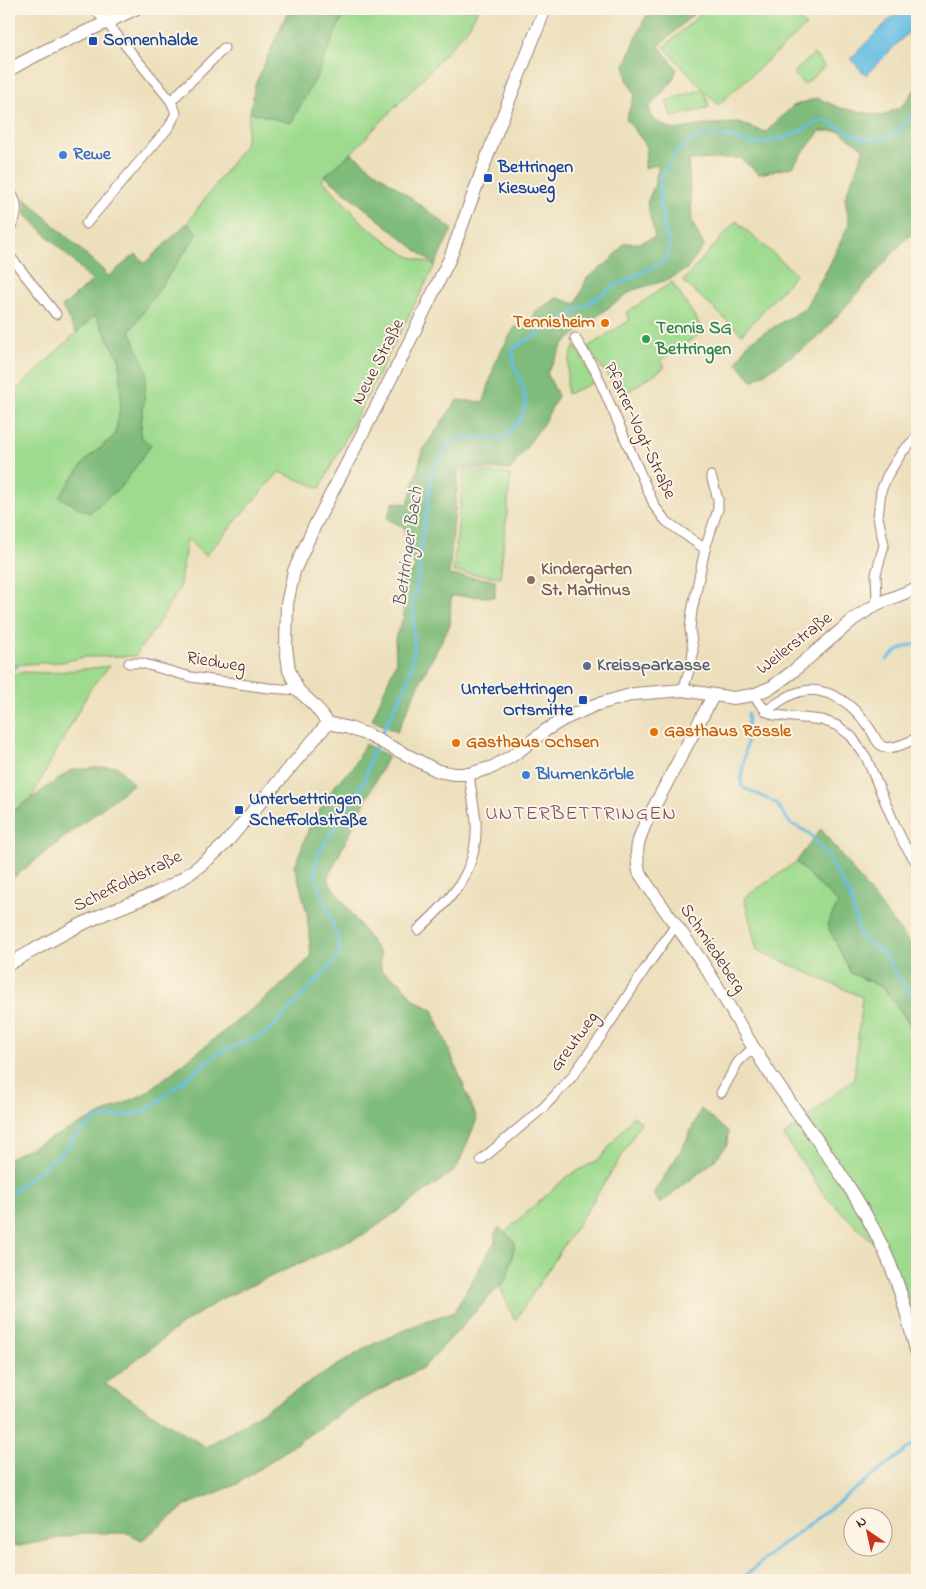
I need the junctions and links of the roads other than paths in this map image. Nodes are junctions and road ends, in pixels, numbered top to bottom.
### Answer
1 (94, 9) edge
2 (135, 9) edge
3 (546, 9) edge
4 (107, 23) junction
5 (224, 48) dead end
6 (9, 70) edge
7 (171, 101) junction
8 (9, 191) edge
9 (86, 224) dead end
10 (9, 229) edge
11 (9, 255) edge
12 (56, 314) dead end
13 (575, 338) dead end
14 (917, 437) edge
15 (710, 476) dead end
16 (705, 549) junction
17 (917, 588) edge
18 (877, 604) junction
19 (129, 663) dead end
20 (298, 690) junction
21 (682, 690) junction
22 (753, 695) junction
23 (713, 696) junction
24 (766, 711) junction
25 (328, 723) junction
26 (917, 738) edge
27 (469, 774) junction
28 (917, 863) edge
29 (676, 924) junction
30 (418, 930) dead end
31 (9, 964) edge
32 (754, 1048) junction
33 (721, 1093) dead end
34 (480, 1160) dead end
35 (917, 1354) edge

1 - 4 street
2 - 4 street
3 - 20 street, Neue Straße
4 - 6 street
4 - 7 street
5 - 7 street
7 - 9 street
8 - 10 street
11 - 12 street
13 - 16 street, Pfarrer-Vogt-Straße
14 - 18 street
15 - 16 street
16 - 21 street
17 - 18 street, Weilerstraße
18 - 22 street, Weilerstraße
19 - 20 street, Riedweg
20 - 25 street, Neue Straße
21 - 23 street, Weilerstraße
21 - 27 street, Weilerstraße
22 - 23 street, Weilerstraße
22 - 24 street
23 - 29 street, Schmiedeberg
24 - 26 street
24 - 28 street
25 - 27 street, Weilerstraße
25 - 31 street, Scheffoldstraße
27 - 30 street
29 - 32 street, Schmiedeberg
29 - 34 street, Greutweg
32 - 33 street
32 - 35 street, Schmiedeberg

